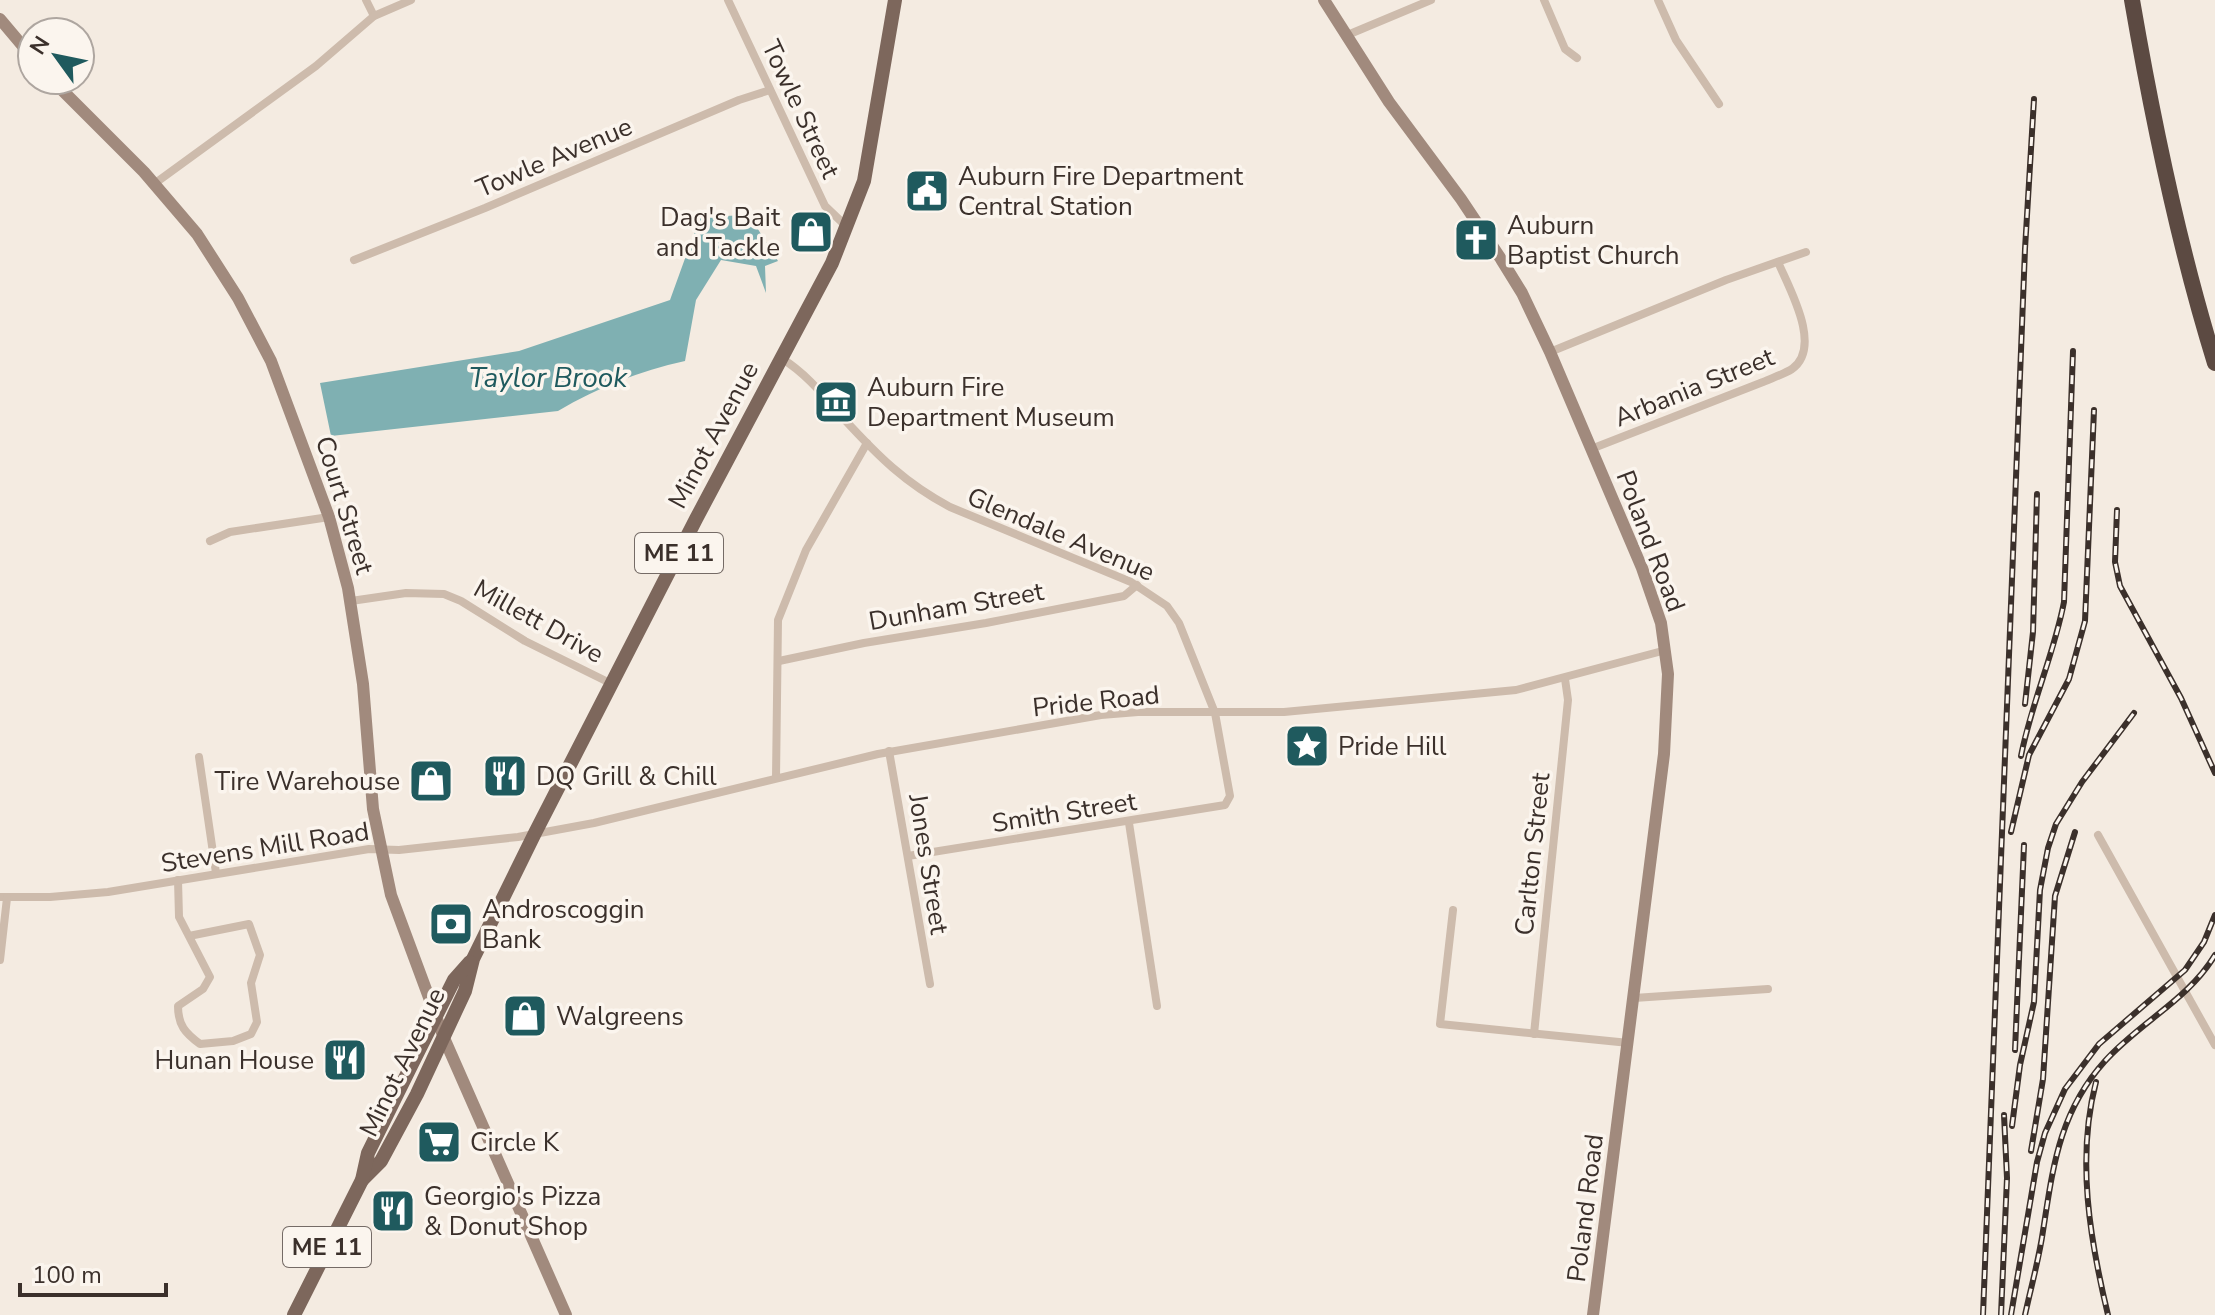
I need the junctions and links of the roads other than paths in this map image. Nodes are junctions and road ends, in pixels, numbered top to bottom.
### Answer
1 (366, 0) edge
2 (411, 0) edge
3 (728, 0) edge
4 (895, 0) edge
5 (1324, 0) edge
6 (1429, 0) edge
7 (1544, 0) edge
8 (1658, 0) edge
9 (2132, 0) edge
10 (374, 16) junction
11 (0, 19) edge
12 (1345, 36) junction
13 (16, 38) edge
14 (1577, 58) dead end
15 (770, 90) junction
16 (68, 96) edge
17 (1719, 104) dead end
18 (154, 184) junction
19 (847, 228) junction
20 (1806, 252) dead end
21 (354, 260) dead end
22 (1778, 262) junction
23 (1550, 352) junction
24 (781, 358) junction
25 (2215, 363) edge
26 (867, 443) junction
27 (1591, 449) junction
28 (329, 517) junction
29 (210, 541) dead end
30 (1137, 585) junction
31 (351, 601) junction
32 (1666, 650) junction
33 (779, 661) junction
34 (1565, 679) junction
35 (612, 684) junction
36 (1215, 713) junction
37 (889, 751) junction
38 (199, 757) dead end
39 (776, 778) junction
40 (1225, 805) joint
41 (1129, 823) junction
42 (535, 833) junction
43 (2098, 835) dead end
44 (380, 849) junction
45 (908, 856) junction
46 (216, 873) junction
47 (178, 880) junction
48 (3, 898) edge
49 (1453, 910) dead end
50 (189, 936) junction
51 (473, 959) junction
52 (0, 960) edge
53 (930, 984) dead end
54 (1768, 989) dead end
55 (1634, 998) junction
56 (1157, 1006) dead end
57 (437, 1015) junction
58 (1534, 1034) junction
59 (444, 1038) junction
60 (1629, 1043) junction
61 (2215, 1045) edge
62 (362, 1180) junction
63 (294, 1315) edge
64 (566, 1315) edge
65 (1593, 1315) edge

1 - 10 street
2 - 10 street
3 - 15 street, Towle Street
4 - 19 main road, Minot Avenue / ME 11
5 - 12 street, Poland Road
6 - 12 street
7 - 14 street
8 - 17 street
9 - 25 highway
10 - 18 street
11 - 13 street
12 - 23 street, Poland Road
15 - 19 street, Towle Street
15 - 21 street, Towle Avenue
16 - 18 street, Court Street
18 - 28 street, Court Street
19 - 24 main road, Minot Avenue / ME 11
20 - 22 street
22 - 23 street
22 - 27 street, Arbania Street
23 - 27 street, Poland Road
24 - 26 street, Glendale Avenue
24 - 35 main road, Minot Avenue / ME 11
26 - 30 street, Glendale Avenue
26 - 33 street
27 - 32 street, Poland Road
28 - 29 street
28 - 31 street, Court Street
30 - 33 street, Dunham Street
30 - 36 street, Glendale Avenue
31 - 35 street, Millett Drive
31 - 44 street, Court Street
32 - 34 street, Pride Road
32 - 55 street, Poland Road
33 - 39 street
34 - 36 street, Pride Road
34 - 58 street, Carlton Street
35 - 42 main road, Minot Avenue / ME 11
36 - 37 street, Pride Road
36 - 40 street, Glendale Avenue
37 - 39 street, Pride Road
37 - 45 street, Jones Street
38 - 46 street
39 - 42 street, Pride Road
40 - 41 street, Smith Street
41 - 45 street, Smith Street
41 - 56 street
42 - 44 street, Stevens Mill Road
42 - 51 main road, Minot Avenue / ME 11
43 - 61 street
44 - 46 street, Stevens Mill Road
44 - 57 street, Court Street
45 - 53 street, Jones Street
46 - 47 street, Stevens Mill Road
47 - 48 street, Stevens Mill Road
47 - 50 street
48 - 52 street
49 - 58 street
50 - 50 street
51 - 57 main road, Minot Avenue / ME 11
51 - 59 main road, Minot Avenue / ME 11
54 - 55 street
55 - 60 street, Poland Road
57 - 59 street, Court Street
57 - 62 main road, Minot Avenue / ME 11
58 - 60 street
59 - 62 main road, Minot Avenue / ME 11
59 - 64 street, Court Street
60 - 65 street, Poland Road
62 - 63 main road, Minot Avenue / ME 11

